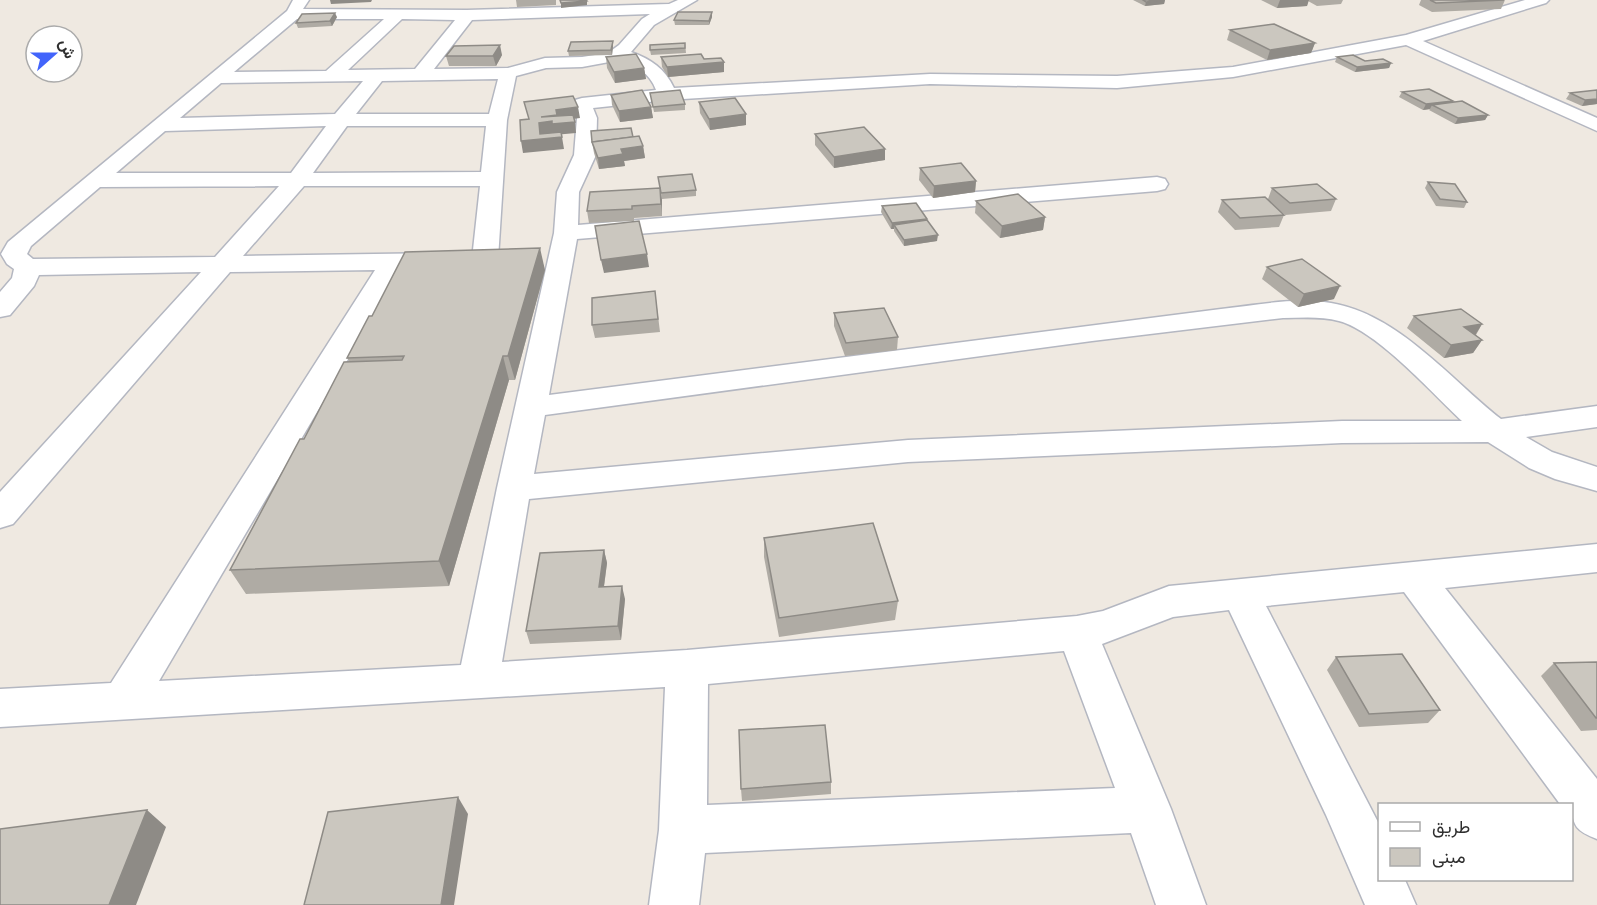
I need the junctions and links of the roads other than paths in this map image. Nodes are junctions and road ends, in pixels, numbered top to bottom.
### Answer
1 (689, 0) edge
2 (1541, 0) edge
3 (297, 7) edge
4 (675, 9) junction
5 (573, 12) junction
6 (398, 15) junction
7 (466, 15) junction
8 (1408, 40) junction
9 (620, 54) junction
10 (545, 63) junction
11 (421, 73) junction
12 (508, 73) junction
13 (378, 74) junction
14 (332, 75) junction
15 (216, 78) junction
16 (668, 94) junction
17 (341, 120) junction
18 (497, 120) junction
19 (162, 125) junction
20 (1597, 125) edge
21 (490, 179) junction
22 (96, 180) junction
23 (297, 180) junction
24 (1157, 184) dead end
25 (566, 233) junction
26 (392, 264) junction
27 (219, 265) junction
28 (27, 267) junction
29 (0, 309) edge
30 (530, 407) junction
31 (1597, 416) edge
32 (1491, 431) junction
33 (1564, 468) junction
34 (1597, 479) edge
35 (514, 488) junction
36 (1597, 498) edge
37 (0, 515) edge
38 (1597, 558) edge
39 (1414, 576) junction
40 (1240, 593) junction
41 (1077, 633) junction
42 (687, 668) junction
43 (478, 682) junction
44 (123, 702) junction
45 (0, 708) edge
46 (1148, 809) junction
47 (1597, 816) edge
48 (683, 830) junction
49 (1378, 877) edge
50 (1380, 881) edge
51 (674, 905) edge
52 (1181, 905) edge
53 (1391, 905) edge

1 - 4 street
2 - 8 street
3 - 6 street
3 - 15 street
4 - 5 street
4 - 9 street
5 - 7 street
5 - 10 street
6 - 7 street
6 - 14 street
7 - 11 street
8 - 16 street
8 - 20 street
9 - 10 street
9 - 16 street
10 - 12 street
11 - 12 street
11 - 13 street
12 - 18 street
13 - 14 street
13 - 17 street
14 - 15 street
15 - 19 street
16 - 25 street
17 - 18 street
17 - 19 street
17 - 23 street
18 - 21 street
19 - 22 street
21 - 23 street
21 - 26 street
22 - 23 street
22 - 28 street
23 - 27 street
24 - 25 street
25 - 30 street
26 - 27 street
26 - 44 street
27 - 28 street
27 - 37 street
28 - 29 street
30 - 32 street
30 - 35 street
31 - 32 street
32 - 33 street
32 - 35 street
33 - 34 street
33 - 36 street
35 - 43 street
38 - 39 street
39 - 40 street
39 - 47 street
40 - 41 street
40 - 49 street
41 - 42 street
41 - 46 street
42 - 43 street
42 - 48 street
43 - 44 street
44 - 45 street
46 - 48 street
46 - 52 street
48 - 51 street
50 - 53 street

